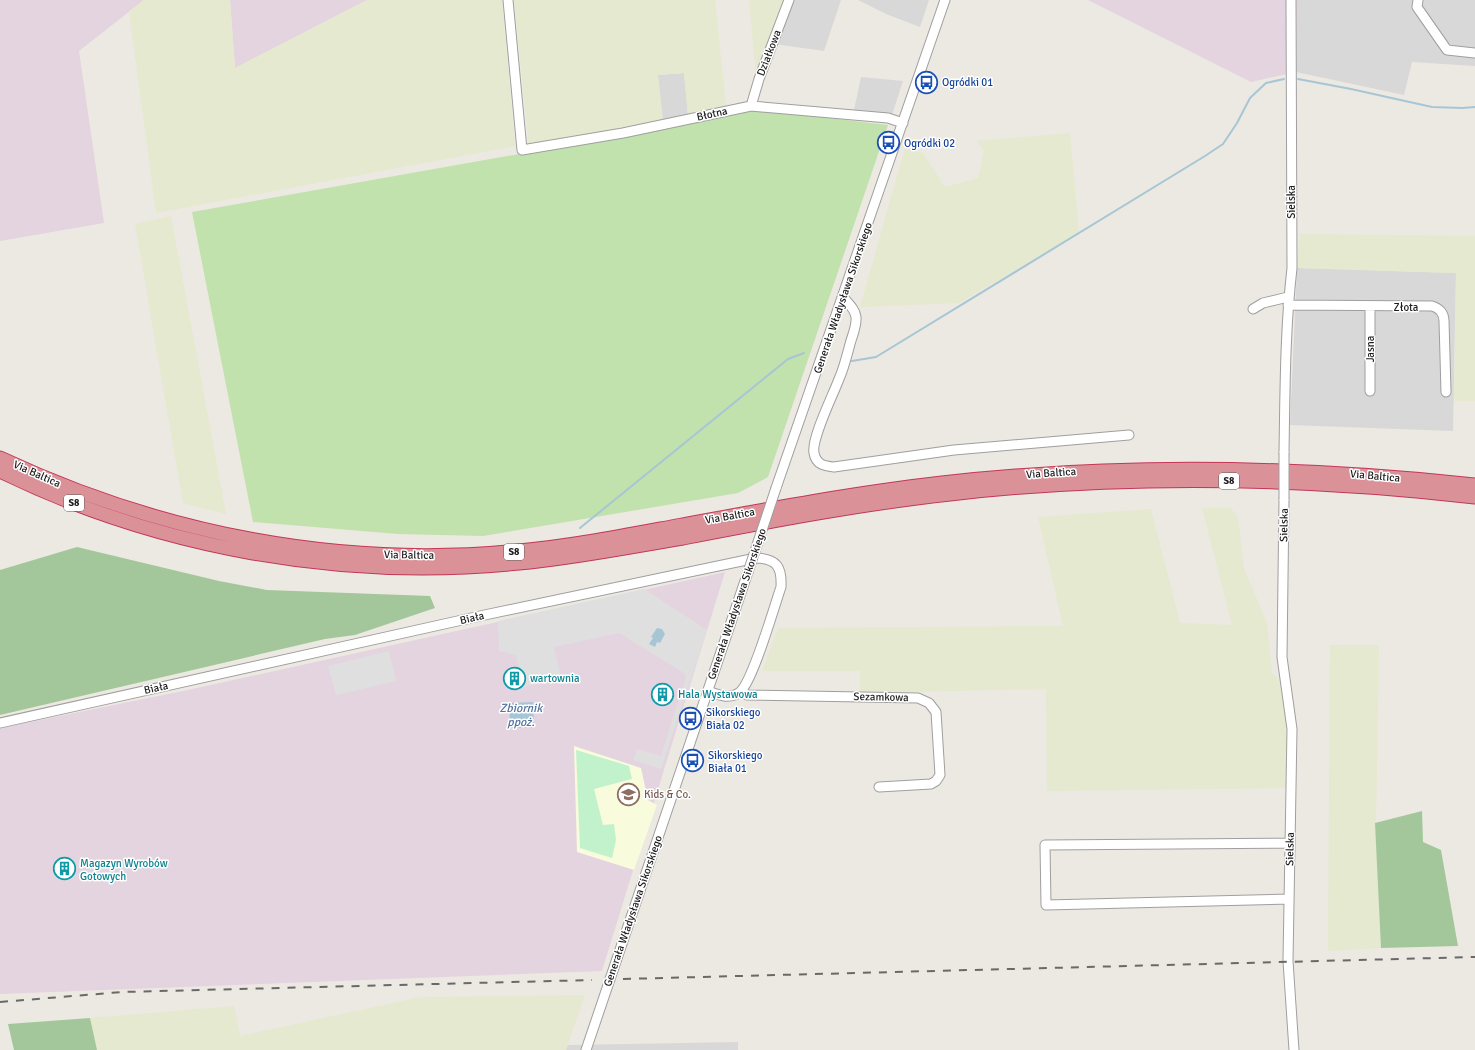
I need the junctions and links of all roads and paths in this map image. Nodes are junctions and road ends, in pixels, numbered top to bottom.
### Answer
1 (508, 0) edge
2 (789, 0) edge
3 (945, 0) edge
4 (1291, 0) edge
5 (1418, 0) edge
6 (1475, 54) edge
7 (750, 106) junction
8 (903, 123) junction
9 (843, 297) junction
10 (1288, 301) junction
11 (1370, 307) junction
12 (1253, 309) dead end
13 (1370, 391) dead end
14 (1446, 392) dead end
15 (1129, 435) dead end
16 (0, 458) edge
17 (0, 471) edge
18 (1475, 485) edge
19 (1475, 497) edge
20 (708, 691) junction
21 (740, 691) junction
22 (0, 723) edge
23 (879, 787) dead end
24 (1290, 843) junction
25 (1289, 899) junction
26 (586, 1050) edge
27 (1294, 1050) edge

1 - 7 street, Błotna
2 - 7 street, Działkowa
3 - 8 street, Generała Władysława Sikorskiego
4 - 10 street, Sielska
5 - 6 street
7 - 8 street, Błotna
8 - 9 street, Generała Władysława Sikorskiego
9 - 15 street
9 - 20 street, Generała Władysława Sikorskiego, bridge
10 - 11 street, Złota
10 - 12 street, Złota
10 - 24 street, Sielska, bridge
11 - 13 street, Jasna
11 - 14 street, Złota
16 - 18 highway, Via Baltica / S8
17 - 19 highway, Via Baltica / S8
20 - 21 street
20 - 26 street, Generała Władysława Sikorskiego
21 - 22 street, Biała
21 - 23 street, Sezamkowa
24 - 25 street, Sielska
24 - 25 street
25 - 27 street, Sielska

